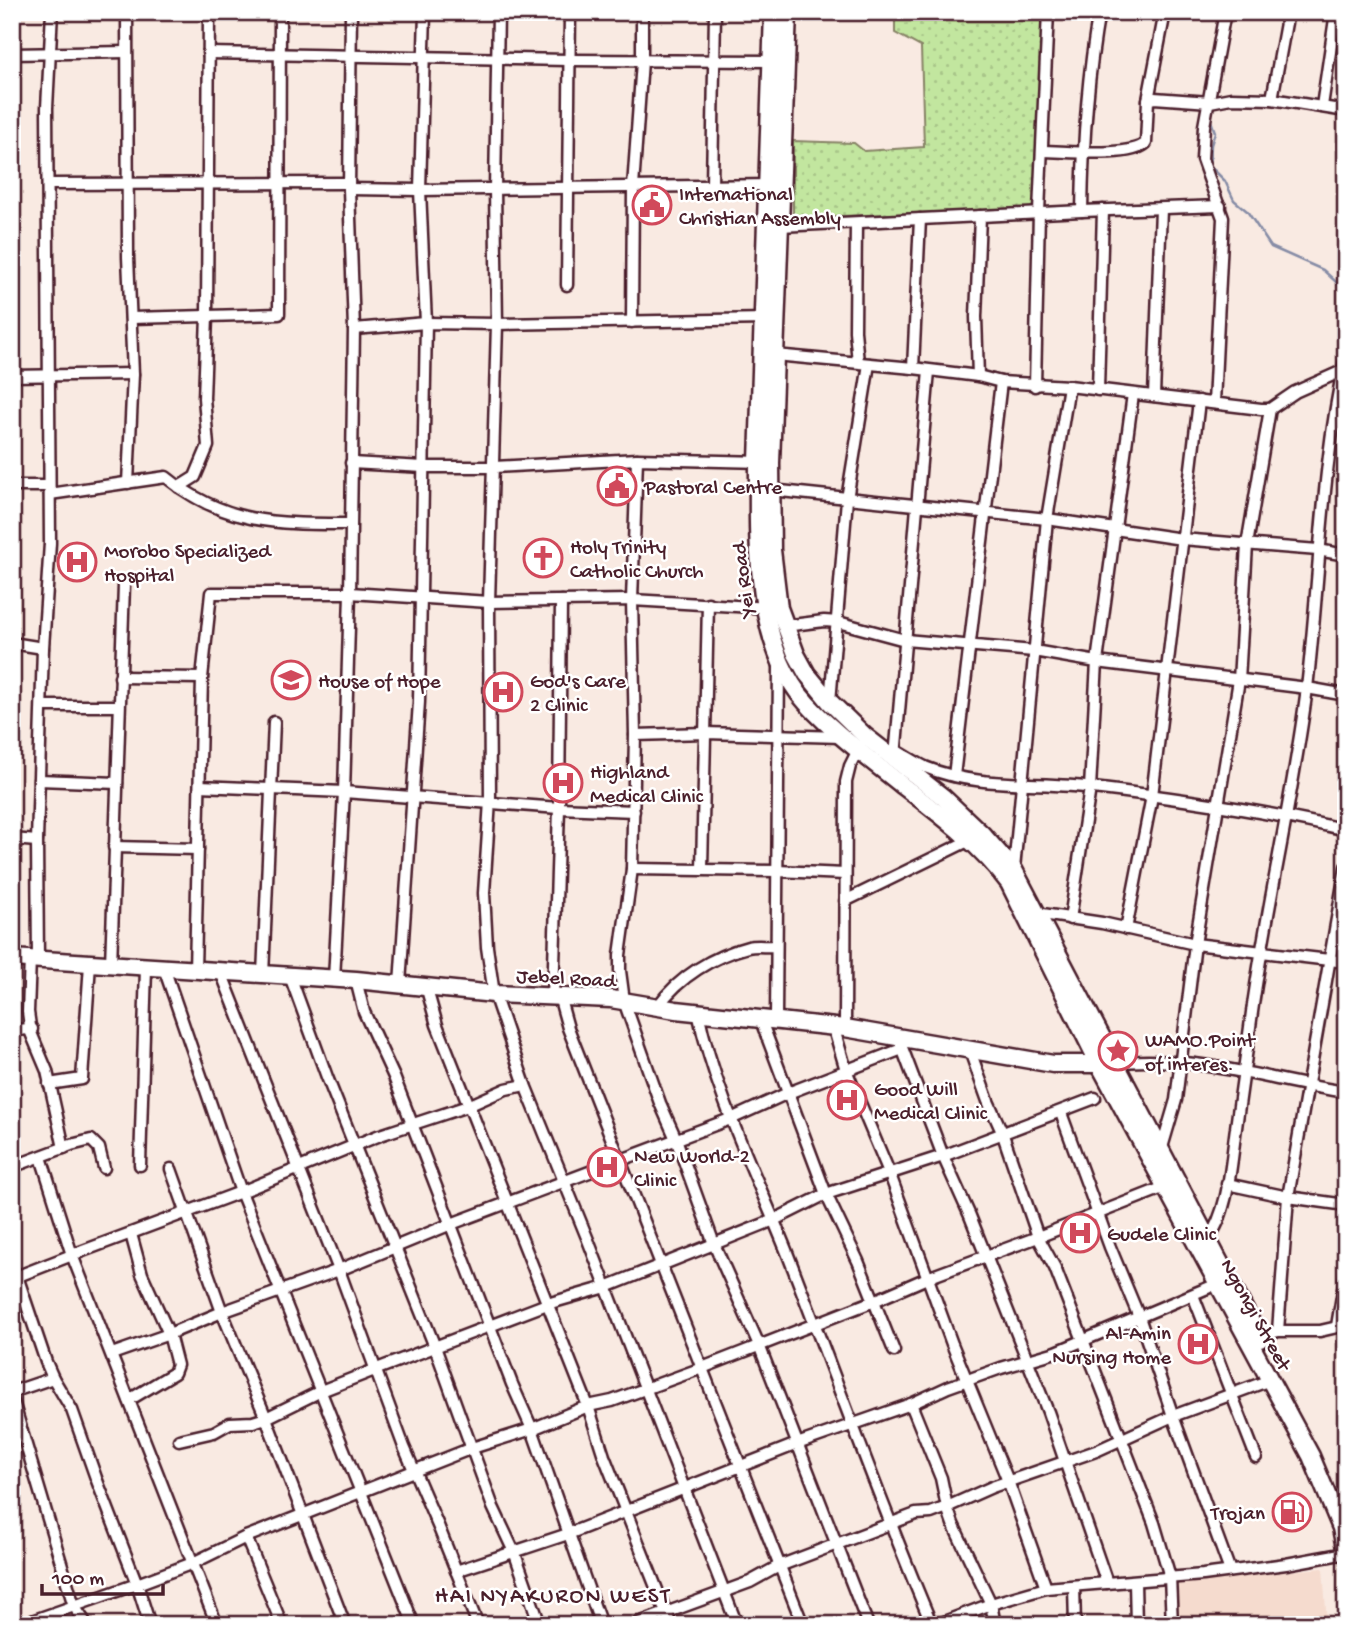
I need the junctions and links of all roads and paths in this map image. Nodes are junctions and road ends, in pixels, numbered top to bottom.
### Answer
1 (51, 12) edge
2 (127, 12) edge
3 (209, 12) edge
4 (280, 12) edge
5 (351, 12) edge
6 (425, 12) edge
7 (498, 12) edge
8 (570, 12) edge
9 (642, 12) edge
10 (715, 12) edge
11 (773, 12) edge
12 (788, 12) edge
13 (1048, 12) edge
14 (1099, 12) edge
15 (1165, 12) edge
16 (1225, 12) edge
17 (1288, 12) edge
18 (1336, 12) edge
19 (126, 52) junction
20 (208, 53) junction
21 (279, 53) junction
22 (12, 54) edge
23 (50, 54) junction
24 (350, 55) junction
25 (424, 57) junction
26 (498, 59) junction
27 (569, 60) junction
28 (642, 61) junction
29 (714, 61) junction
30 (779, 61) junction
31 (1272, 99) junction
32 (1149, 100) junction
33 (1210, 102) junction
34 (1322, 106) junction
35 (1346, 111) edge
36 (1043, 151) junction
37 (1083, 151) junction
38 (279, 183) junction
39 (49, 184) junction
40 (128, 184) junction
41 (207, 184) junction
42 (712, 185) junction
43 (775, 185) junction
44 (349, 186) junction
45 (634, 187) junction
46 (567, 188) junction
47 (495, 189) junction
48 (420, 190) junction
49 (1220, 206) junction
50 (1161, 209) junction
51 (1104, 210) junction
52 (1082, 211) junction
53 (1039, 212) junction
54 (980, 216) junction
55 (920, 219) junction
56 (856, 223) junction
57 (780, 226) junction
58 (567, 285) dead end
59 (207, 316) junction
60 (131, 318) junction
61 (770, 319) junction
62 (632, 322) junction
63 (426, 323) junction
64 (497, 324) junction
65 (354, 329) junction
66 (775, 355) junction
67 (1346, 356) edge
68 (858, 362) junction
69 (869, 364) junction
70 (913, 368) junction
71 (929, 371) junction
72 (1342, 371) junction
73 (133, 374) junction
74 (12, 376) edge
75 (48, 376) junction
76 (978, 376) junction
77 (1001, 382) junction
78 (1035, 386) junction
79 (1069, 386) junction
80 (1098, 390) junction
81 (1133, 394) junction
82 (1154, 396) junction
83 (1199, 401) junction
84 (1214, 403) junction
85 (1270, 408) junction
86 (637, 459) junction
87 (764, 462) junction
88 (351, 463) junction
89 (424, 467) junction
90 (494, 467) junction
91 (128, 483) junction
92 (12, 486) edge
93 (180, 487) junction
94 (49, 490) junction
95 (771, 490) junction
96 (847, 499) junction
97 (916, 506) junction
98 (986, 513) junction
99 (1047, 519) junction
100 (350, 524) junction
101 (1116, 528) junction
102 (1182, 538) junction
103 (1247, 545) junction
104 (1318, 550) junction
105 (1346, 555) edge
106 (124, 585) dead end
107 (350, 593) junction
108 (419, 596) junction
109 (632, 600) junction
110 (561, 601) junction
111 (489, 602) junction
112 (708, 603) junction
113 (771, 608) junction
114 (838, 622) junction
115 (784, 626) junction
116 (905, 640) junction
117 (12, 643) edge
118 (970, 644) junction
119 (43, 648) junction
120 (1034, 651) junction
121 (779, 656) junction
122 (1097, 663) junction
123 (1165, 670) junction
124 (120, 677) junction
125 (202, 678) junction
126 (1239, 680) junction
127 (1307, 688) junction
128 (1346, 695) edge
129 (830, 702) junction
130 (43, 706) junction
131 (119, 706) junction
132 (274, 722) dead end
133 (706, 733) junction
134 (635, 735) junction
135 (779, 736) junction
136 (844, 737) junction
137 (861, 743) junction
138 (896, 755) junction
139 (954, 776) junction
140 (39, 780) junction
141 (117, 783) junction
142 (1020, 785) junction
143 (200, 786) junction
144 (1090, 788) junction
145 (271, 789) junction
146 (344, 792) junction
147 (414, 796) junction
148 (1152, 796) junction
149 (490, 801) junction
150 (1219, 806) junction
151 (559, 808) junction
152 (634, 811) junction
153 (1286, 819) junction
154 (1346, 830) edge
155 (977, 837) junction
156 (12, 839) edge
157 (37, 841) junction
158 (114, 847) junction
159 (198, 849) junction
160 (1346, 867) edge
161 (632, 869) junction
162 (702, 869) junction
163 (1014, 870) junction
164 (777, 871) junction
165 (845, 874) junction
166 (845, 901) junction
167 (1036, 913) junction
168 (1070, 919) junction
169 (1126, 929) junction
170 (1195, 944) junction
171 (775, 946) junction
172 (1261, 952) junction
173 (12, 958) edge
174 (34, 960) junction
175 (1331, 960) junction
176 (1346, 962) edge
177 (90, 964) junction
178 (111, 965) junction
179 (146, 968) junction
180 (164, 968) junction
181 (195, 970) junction
182 (221, 972) junction
183 (263, 975) junction
184 (290, 976) junction
185 (334, 979) junction
186 (356, 980) junction
187 (400, 984) junction
188 (426, 986) junction
189 (494, 994) junction
190 (556, 996) junction
191 (624, 1001) junction
192 (658, 1006) junction
193 (698, 1012) junction
194 (768, 1018) junction
195 (839, 1027) junction
196 (32, 1029) junction
197 (12, 1030) edge
198 (901, 1044) junction
199 (970, 1051) junction
200 (1182, 1061) junction
201 (1106, 1064) junction
202 (846, 1070) junction
203 (1244, 1074) junction
204 (49, 1084) junction
205 (525, 1085) junction
206 (1307, 1086) junction
207 (1346, 1092) edge
208 (788, 1093) junction
209 (1095, 1098) dead end
210 (468, 1106) junction
211 (1061, 1112) junction
212 (733, 1118) junction
213 (412, 1123) junction
214 (1002, 1132) junction
215 (676, 1139) junction
216 (355, 1145) junction
217 (64, 1148) junction
218 (1161, 1151) junction
219 (943, 1156) junction
220 (41, 1157) junction
221 (620, 1160) junction
222 (140, 1165) dead end
223 (12, 1167) edge
224 (104, 1168) dead end
225 (299, 1168) junction
226 (171, 1169) dead end
227 (889, 1172) junction
228 (562, 1181) junction
229 (1227, 1184) junction
230 (1165, 1187) junction
231 (241, 1192) junction
232 (826, 1194) junction
233 (1288, 1197) junction
234 (507, 1203) junction
235 (1346, 1205) edge
236 (187, 1212) junction
237 (1099, 1213) junction
238 (774, 1220) junction
239 (451, 1224) junction
240 (131, 1234) junction
241 (1038, 1237) junction
242 (1208, 1239) junction
243 (715, 1244) junction
244 (395, 1247) junction
245 (72, 1255) junction
246 (986, 1257) junction
247 (660, 1265) junction
248 (340, 1270) junction
249 (1346, 1272) edge
250 (15, 1277) edge
251 (927, 1278) junction
252 (1217, 1284) junction
253 (606, 1287) junction
254 (281, 1290) junction
255 (1193, 1295) junction
256 (874, 1301) junction
257 (547, 1304) junction
258 (222, 1312) junction
259 (1139, 1317) junction
260 (815, 1325) junction
261 (1342, 1326) edge
262 (490, 1327) junction
263 (1278, 1331) junction
264 (169, 1334) junction
265 (1259, 1336) junction
266 (1082, 1341) junction
267 (759, 1345) junction
268 (435, 1347) junction
269 (894, 1351) dead end
270 (112, 1354) junction
271 (1027, 1360) junction
272 (702, 1368) junction
273 (377, 1369) junction
274 (53, 1378) junction
275 (1270, 1380) junction
276 (967, 1381) junction
277 (644, 1388) junction
278 (321, 1391) junction
279 (12, 1392) edge
280 (1234, 1395) junction
281 (12, 1398) edge
282 (129, 1400) junction
283 (911, 1404) junction
284 (588, 1406) junction
285 (1172, 1416) junction
286 (266, 1418) junction
287 (854, 1425) junction
288 (532, 1429) junction
289 (1123, 1439) junction
290 (179, 1440) dead end
291 (797, 1444) junction
292 (472, 1448) junction
293 (1256, 1457) dead end
294 (1065, 1461) junction
295 (740, 1467) junction
296 (414, 1472) junction
297 (1008, 1481) junction
298 (684, 1490) junction
299 (360, 1493) junction
300 (947, 1507) junction
301 (1346, 1510) edge
302 (626, 1511) junction
303 (303, 1515) junction
304 (890, 1524) junction
305 (568, 1534) junction
306 (246, 1537) junction
307 (836, 1544) junction
308 (515, 1553) junction
309 (1346, 1553) edge
310 (193, 1563) junction
311 (779, 1566) junction
312 (456, 1571) junction
313 (1230, 1571) junction
314 (1170, 1577) junction
315 (1135, 1582) junction
316 (1107, 1583) junction
317 (137, 1584) junction
318 (1074, 1586) junction
319 (1046, 1588) junction
320 (723, 1591) junction
321 (991, 1604) junction
322 (74, 1606) junction
323 (666, 1612) junction
324 (477, 1623) edge
325 (20, 1625) edge
326 (87, 1625) edge
327 (150, 1625) edge
328 (217, 1625) edge
329 (282, 1625) edge
330 (345, 1625) edge
331 (414, 1625) edge
332 (463, 1625) edge
333 (540, 1625) edge
334 (601, 1625) edge
335 (633, 1625) edge
336 (671, 1625) edge
337 (737, 1625) edge
338 (803, 1625) edge
339 (868, 1625) edge
340 (934, 1625) edge
341 (995, 1625) edge
342 (1075, 1625) edge
343 (1136, 1625) edge
344 (1172, 1625) edge

1 - 23 street
2 - 19 street
3 - 20 street
4 - 21 street
5 - 24 street
6 - 25 street
7 - 26 street
8 - 27 street
9 - 28 street
10 - 29 street
11 - 30 main road, Yei Road
12 - 30 main road, Yei Road
13 - 36 street
14 - 37 street
15 - 32 street
16 - 33 street
17 - 31 street
18 - 34 street
19 - 23 street
19 - 40 street
20 - 21 street
20 - 41 street
21 - 24 street
21 - 38 street
22 - 23 street
23 - 39 street
24 - 25 street
24 - 44 street
25 - 26 street
25 - 48 street
26 - 27 street
26 - 47 street
27 - 28 street
27 - 46 street
28 - 29 street
28 - 45 street
29 - 30 street
29 - 42 street
30 - 43 main road, Yei Road
31 - 33 street
31 - 34 street
32 - 33 street
32 - 37 street
33 - 49 street
34 - 35 street
36 - 37 street
36 - 53 street
37 - 52 street
38 - 41 street
38 - 44 street
38 - 59 street
39 - 40 street
39 - 75 street
40 - 41 street
40 - 60 street
41 - 59 street
42 - 43 street
42 - 45 street
43 - 57 main road, Yei Road
43 - 61 main road, Yei Road
44 - 48 street
44 - 65 street
45 - 46 street
45 - 62 street
46 - 47 street
46 - 58 street
47 - 48 street
47 - 64 street
48 - 63 street
49 - 50 street
49 - 84 street
50 - 51 street
50 - 82 street
51 - 52 street
51 - 80 street
52 - 53 street
53 - 54 street
53 - 78 street
54 - 55 street
54 - 76 street
55 - 56 street
55 - 70 street
56 - 57 street
56 - 68 street
57 - 61 main road, Yei Road
59 - 60 street
59 - 93 street
60 - 73 street
61 - 62 street
61 - 66 main road, Yei Road
61 - 87 main road, Yei Road
62 - 64 street
63 - 64 street
63 - 65 street
63 - 89 street
64 - 90 street
65 - 88 street
66 - 68 street
66 - 87 main road, Yei Road
67 - 72 street
68 - 69 street
69 - 70 street
69 - 96 street
70 - 71 street
71 - 76 street
71 - 97 street
72 - 85 street
72 - 104 street
73 - 75 street
73 - 91 street
74 - 75 street
75 - 94 street
76 - 77 street
77 - 78 street
77 - 98 street
78 - 79 street
79 - 80 street
79 - 99 street
80 - 81 street
81 - 82 street
81 - 101 street
82 - 83 street
83 - 84 street
83 - 102 street
84 - 85 street
85 - 103 street
86 - 87 street
86 - 90 street
86 - 109 street
87 - 95 main road, Yei Road
87 - 113 main road, Yei Road
88 - 89 street
88 - 100 street
89 - 90 street
89 - 108 street
90 - 111 street
91 - 93 street
91 - 94 street
92 - 94 street
93 - 100 street
94 - 119 street
95 - 96 street
95 - 113 main road, Yei Road
96 - 97 street
96 - 114 street
97 - 98 street
97 - 116 street
98 - 99 street
98 - 118 street
99 - 101 street
99 - 120 street
100 - 107 street
101 - 102 street
101 - 122 street
102 - 103 street
102 - 123 street
103 - 104 street
103 - 126 street
104 - 105 street
104 - 127 street
106 - 124 street
107 - 108 street
107 - 125 street
107 - 146 street
108 - 111 street
108 - 147 street
109 - 110 street
109 - 112 street
109 - 134 street
110 - 111 street
110 - 151 street
111 - 149 street
112 - 113 street
112 - 133 street
113 - 115 main road, Yei Road
113 - 121 main road, Yei Road
114 - 115 street
114 - 116 street
114 - 129 street
115 - 129 main road, Yei Road
116 - 118 street
116 - 138 street
117 - 119 street
118 - 120 street
118 - 139 street
119 - 130 street
120 - 122 street
120 - 142 street
121 - 135 street
121 - 136 main road, Yei Road
122 - 123 street
122 - 144 street
123 - 126 street
123 - 148 street
124 - 125 street
124 - 131 street
125 - 143 street
126 - 127 street
126 - 150 street
127 - 128 street
127 - 153 street
129 - 137 main road, Yei Road
130 - 131 street
130 - 140 street
131 - 141 street
132 - 145 street
133 - 134 street
133 - 135 street
133 - 162 street
134 - 152 street
135 - 136 street
135 - 164 street
136 - 137 main road, Yei Road
137 - 138 main road, Yei Road
137 - 155 main road, Yei Road
137 - 165 street
138 - 139 street
138 - 155 main road, Yei Road
139 - 142 street
140 - 141 street
140 - 157 street
141 - 158 street
142 - 144 street
142 - 163 street
143 - 145 street
143 - 159 street
144 - 148 street
144 - 168 street
145 - 146 street
145 - 183 street
146 - 147 street
146 - 185 street
147 - 149 street
147 - 187 street
148 - 150 street
148 - 169 street
149 - 151 street
149 - 189 street
150 - 153 street
150 - 170 street
151 - 152 street
151 - 190 street
152 - 161 street
153 - 154 street
153 - 172 street
155 - 163 main road, Yei Road
155 - 166 street
155 - 201 main road, Yei Road
156 - 157 street
157 - 174 street
158 - 159 street
158 - 178 street
159 - 181 street
160 - 175 street
161 - 162 street
161 - 191 street
162 - 164 street
163 - 167 main road, Yei Road
164 - 165 street
164 - 171 street
165 - 166 street
166 - 195 street
167 - 168 street
167 - 201 main road, Yei Road
168 - 169 street
169 - 170 street
170 - 172 street
170 - 200 street
171 - 192 street
171 - 194 street
172 - 175 street
172 - 203 street
173 - 174 main road, Jebel Road
174 - 177 main road, Jebel Road
174 - 196 street
175 - 176 street
175 - 206 street
177 - 178 main road, Jebel Road
177 - 204 street
178 - 179 main road, Jebel Road
179 - 180 main road, Jebel Road
179 - 222 street
180 - 181 main road, Jebel Road
180 - 231 street
181 - 182 main road, Jebel Road
182 - 183 main road, Jebel Road
182 - 225 street
183 - 184 main road, Jebel Road
184 - 185 main road, Jebel Road
184 - 216 street
185 - 186 main road, Jebel Road
186 - 187 main road, Jebel Road
186 - 213 street
187 - 188 main road, Jebel Road
188 - 189 main road, Jebel Road
188 - 210 street
189 - 190 main road, Jebel Road
189 - 205 street
190 - 191 main road, Jebel Road
190 - 221 street
191 - 192 main road, Jebel Road
191 - 215 street
192 - 193 main road, Jebel Road
193 - 194 main road, Jebel Road
193 - 212 street
194 - 195 main road, Jebel Road
194 - 208 street
195 - 198 main road, Jebel Road
195 - 202 street
196 - 197 street
196 - 204 street
198 - 199 main road, Jebel Road
198 - 202 street
198 - 219 street
199 - 201 main road, Jebel Road
199 - 214 street
200 - 201 street
200 - 203 street
200 - 218 street
201 - 218 main road, Ngongi Street
201 - 230 main road, Ngongi Street
202 - 208 street
202 - 227 street
203 - 206 street
203 - 229 street
204 - 217 street
205 - 210 street
205 - 228 street
206 - 207 street
206 - 233 street
208 - 212 street
208 - 232 street
209 - 211 street
210 - 213 street
210 - 234 street
211 - 214 street
211 - 237 street
212 - 215 street
212 - 238 street
213 - 216 street
213 - 239 street
214 - 219 street
214 - 241 street
215 - 221 street
215 - 243 street
216 - 225 street
216 - 244 street
217 - 220 street
217 - 224 street
218 - 242 main road, Ngongi Street
219 - 227 street
219 - 246 street
220 - 223 street
220 - 245 street
221 - 228 street
221 - 247 street
225 - 231 street
225 - 248 street
226 - 236 street
227 - 232 street
227 - 251 street
228 - 234 street
228 - 253 street
229 - 233 street
229 - 242 street
230 - 237 street
230 - 252 main road, Ngongi Street
231 - 236 street
231 - 254 street
232 - 238 street
232 - 256 street
233 - 235 street
233 - 263 street
234 - 239 street
234 - 257 street
236 - 240 street
236 - 258 street
237 - 241 street
237 - 259 street
238 - 243 street
238 - 260 street
239 - 244 street
239 - 262 street
240 - 245 street
240 - 264 street
241 - 246 street
241 - 266 street
242 - 265 main road, Ngongi Street
243 - 247 street
243 - 267 street
244 - 248 street
244 - 268 street
245 - 250 street
245 - 270 street
246 - 251 street
246 - 271 street
247 - 253 street
247 - 272 street
248 - 254 street
248 - 273 street
249 - 261 street
250 - 274 street
251 - 256 street
251 - 276 street
252 - 255 street
252 - 275 main road, Ngongi Street
253 - 257 street
253 - 277 street
254 - 258 street
254 - 278 street
255 - 259 street
255 - 280 street
256 - 260 street
256 - 269 street
257 - 262 street
257 - 284 street
258 - 264 street
258 - 286 street
259 - 266 street
259 - 285 street
260 - 267 street
260 - 287 street
261 - 263 street
262 - 268 street
262 - 288 street
263 - 265 street
264 - 270 street
264 - 282 street
265 - 301 main road, Ngongi Street
266 - 271 street
266 - 289 street
267 - 272 street
267 - 291 street
268 - 273 street
268 - 292 street
270 - 282 street
271 - 276 street
271 - 294 street
272 - 277 street
272 - 295 street
273 - 278 street
273 - 296 street
274 - 279 street
274 - 317 street
275 - 280 street
275 - 309 main road, Ngongi Street
276 - 283 street
276 - 297 street
277 - 284 street
277 - 298 street
278 - 286 street
278 - 299 street
280 - 285 street
280 - 293 street
281 - 322 street
282 - 310 street
283 - 287 street
283 - 300 street
284 - 288 street
284 - 302 street
285 - 289 street
285 - 313 street
286 - 290 street
286 - 303 street
287 - 291 street
287 - 304 street
288 - 292 street
288 - 305 street
289 - 294 street
289 - 314 street
291 - 295 street
291 - 307 street
292 - 296 street
292 - 308 street
294 - 297 street
294 - 316 street
295 - 298 street
295 - 311 street
296 - 299 street
296 - 312 street
297 - 300 street
297 - 319 street
298 - 302 street
298 - 320 street
299 - 303 street
299 - 331 street
300 - 304 street
300 - 321 street
302 - 305 street
302 - 323 street
303 - 306 street
303 - 330 street
304 - 307 street
304 - 340 street
305 - 308 street
305 - 334 street
306 - 310 street
306 - 329 street
307 - 311 street
307 - 339 street
308 - 312 street
308 - 333 street
309 - 313 street
310 - 317 street
310 - 328 street
311 - 320 street
311 - 338 street
312 - 324 street
313 - 314 street
314 - 315 street
314 - 344 street
315 - 316 street
315 - 343 street
316 - 318 street
317 - 322 street
317 - 327 street
318 - 319 street
318 - 342 street
319 - 321 street
320 - 323 street
320 - 337 street
321 - 340 street
321 - 341 street
322 - 325 street
322 - 326 street
323 - 335 street
323 - 336 street
324 - 332 street

